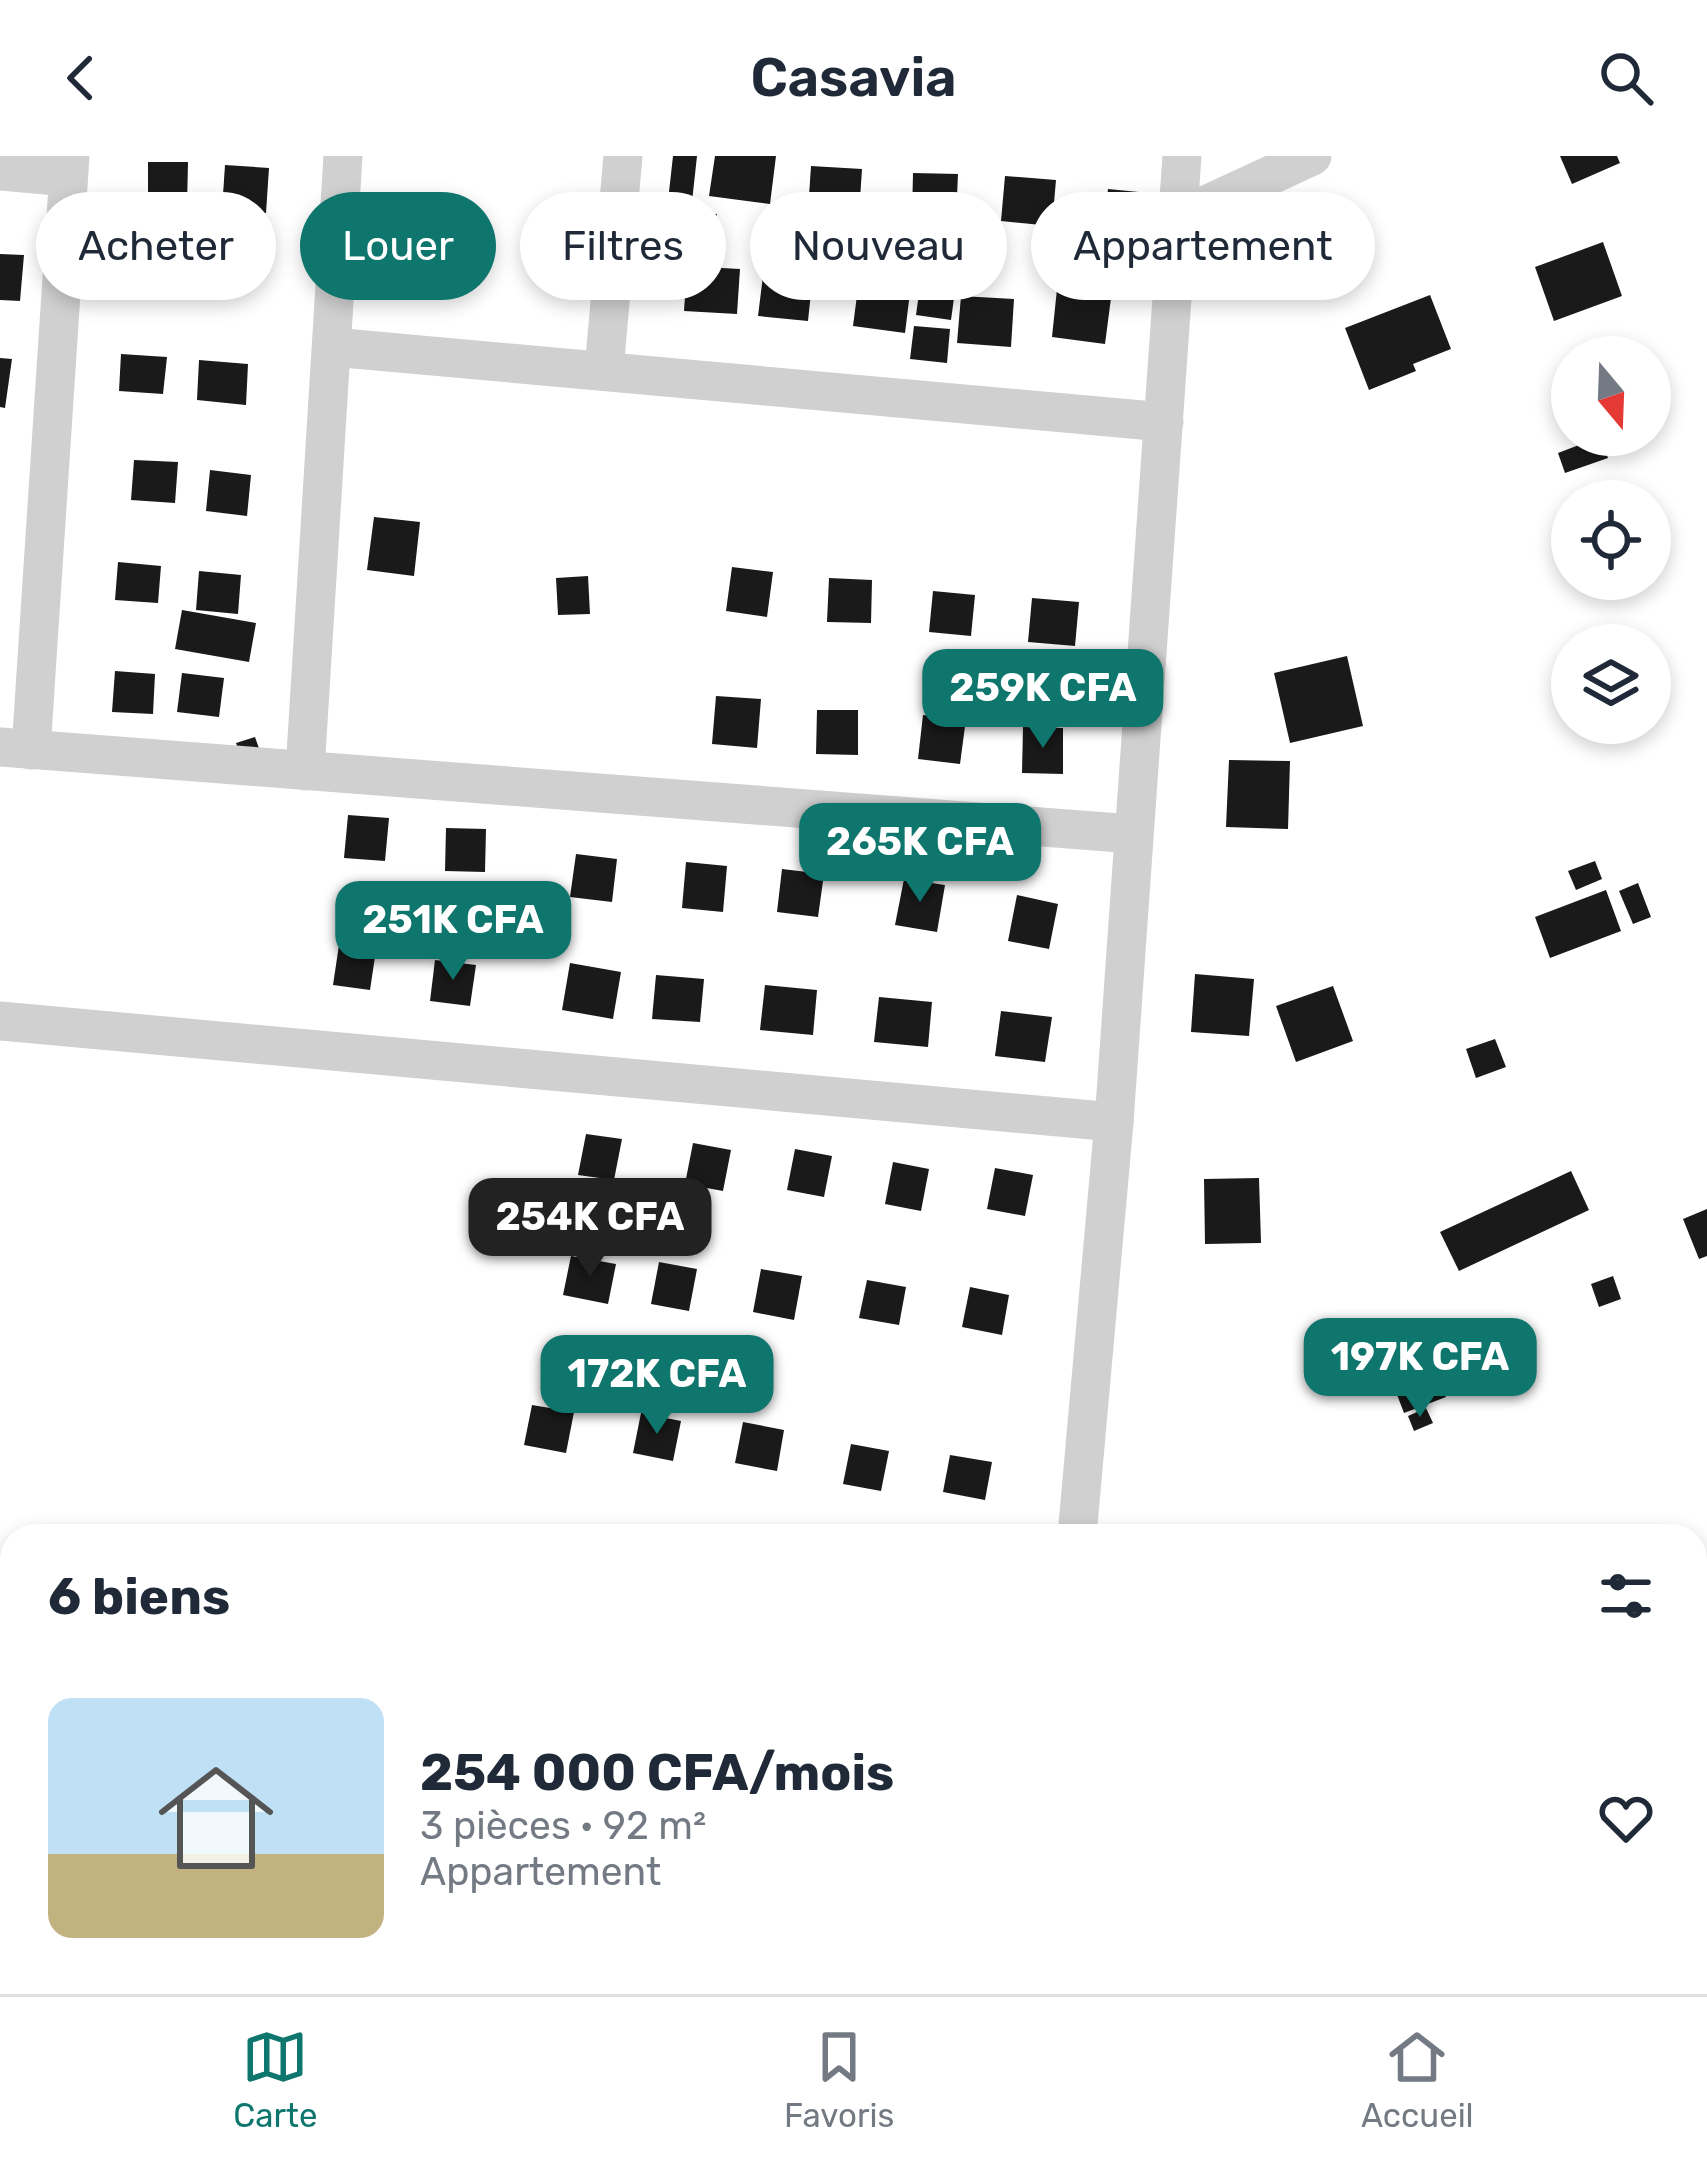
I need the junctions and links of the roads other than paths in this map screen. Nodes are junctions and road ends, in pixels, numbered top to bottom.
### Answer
1 (343, 156) edge
2 (623, 156) edge
3 (1182, 156) edge
4 (1312, 156) edge
5 (69, 167) edge
6 (0, 170) edge
7 (1180, 192) edge
8 (1234, 192) edge
9 (1172, 300) edge
10 (332, 347) junction
11 (604, 370) junction
12 (1164, 422) junction
13 (15, 748) edge
14 (305, 771) junction
15 (1133, 834) junction
16 (0, 1022) edge
17 (1114, 1122) junction
18 (1078, 1524) edge

1 - 10 street
2 - 11 street
3 - 7 street
4 - 8 street
5 - 6 street
5 - 13 street
9 - 12 street
10 - 11 street
10 - 14 street
11 - 12 street
12 - 15 street
13 - 14 street
14 - 15 street
15 - 17 street
16 - 17 street
17 - 18 street

